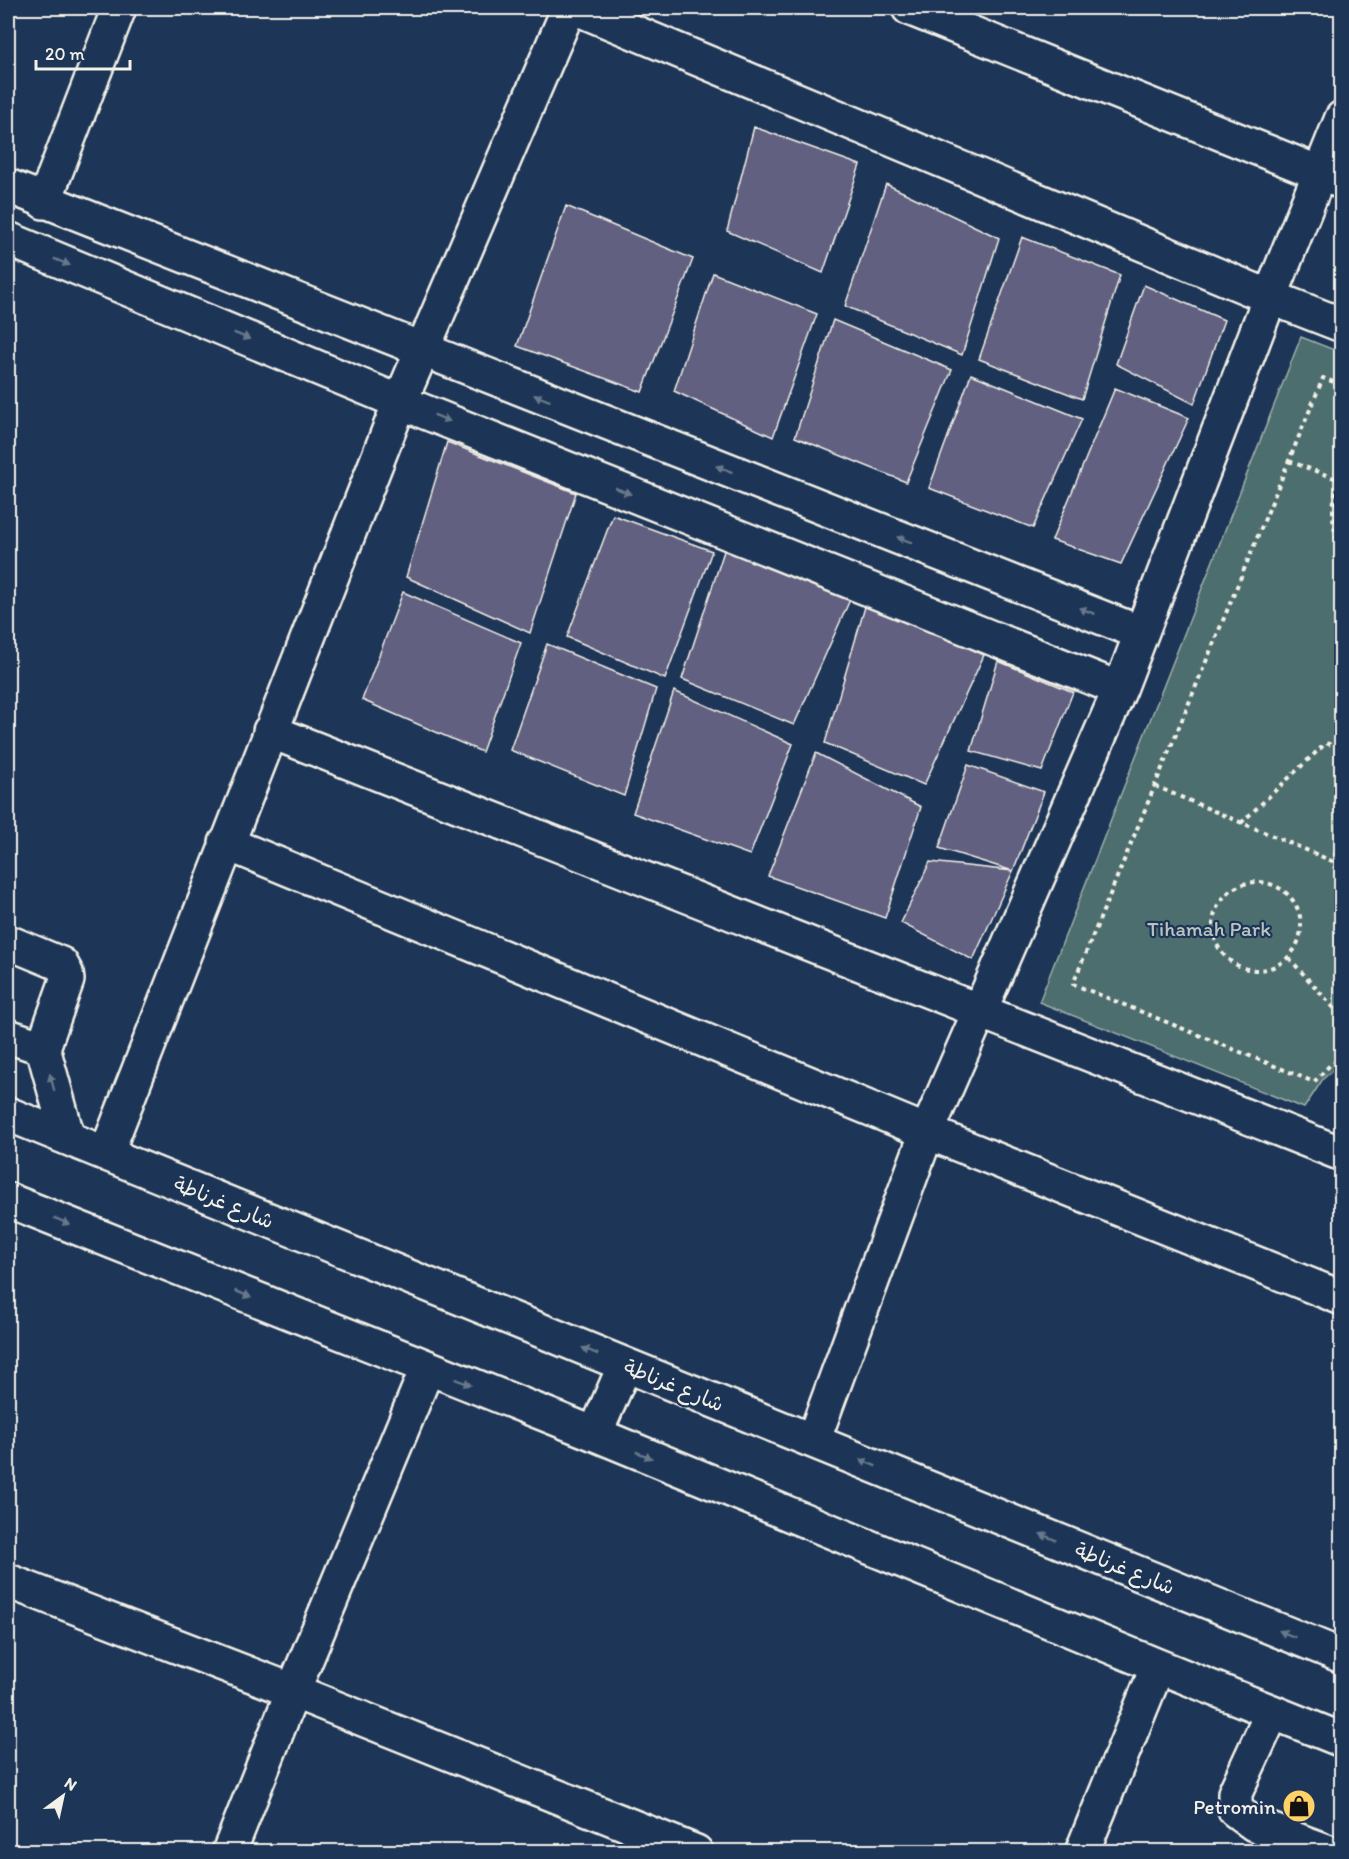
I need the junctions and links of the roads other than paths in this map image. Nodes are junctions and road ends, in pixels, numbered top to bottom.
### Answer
1 (119, 8) edge
2 (569, 8) edge
3 (576, 8) edge
4 (909, 8) edge
5 (1341, 118) edge
6 (1330, 178) edge
7 (8, 186) edge
8 (44, 202) junction
9 (11, 251) edge
10 (1270, 297) junction
11 (1341, 325) edge
12 (423, 350) junction
13 (400, 402) junction
14 (1142, 633) junction
15 (1120, 689) junction
16 (270, 731) junction
17 (226, 843) junction
18 (8, 942) edge
19 (980, 1012) junction
20 (8, 1036) edge
21 (43, 1048) junction
22 (8, 1114) edge
23 (927, 1132) junction
24 (68, 1138) junction
25 (105, 1154) junction
26 (1341, 1154) edge
27 (8, 1200) edge
28 (1341, 1298) edge
29 (625, 1365) junction
30 (427, 1368) junction
31 (595, 1434) junction
32 (813, 1441) junction
33 (8, 1581) edge
34 (1341, 1656) edge
35 (1158, 1666) junction
36 (293, 1691) junction
37 (1272, 1713) junction
38 (1341, 1740) edge
39 (229, 1851) edge
40 (696, 1851) edge
41 (1082, 1851) edge
42 (1329, 1851) edge

1 - 8 street
2 - 12 street
3 - 10 street
4 - 6 street
5 - 6 street
6 - 10 street
7 - 8 street
8 - 12 street
9 -> 13 street
10 - 11 street
10 - 14 street
12 - 13 street
14 -> 12 street
13 -> 15 street
13 - 16 street
14 - 15 street
15 - 19 street
16 - 17 street
16 - 19 street
17 - 23 street
17 - 25 street
18 - 21 street
19 - 23 street
19 - 26 street
20 - 21 street
24 -> 21 street
22 - 24 street, شارع غرناطة
23 - 28 street
23 - 32 street
24 - 25 street, شارع غرناطة
29 -> 25 street, شارع غرناطة
27 -> 30 street
29 - 31 street
29 - 32 street, شارع غرناطة
30 -> 31 street
30 - 36 street
31 -> 35 street
34 -> 32 street, شارع غرناطة
33 - 36 street
35 - 37 street
35 - 41 street
36 - 39 street
36 - 40 street
37 - 38 street
37 - 42 street

